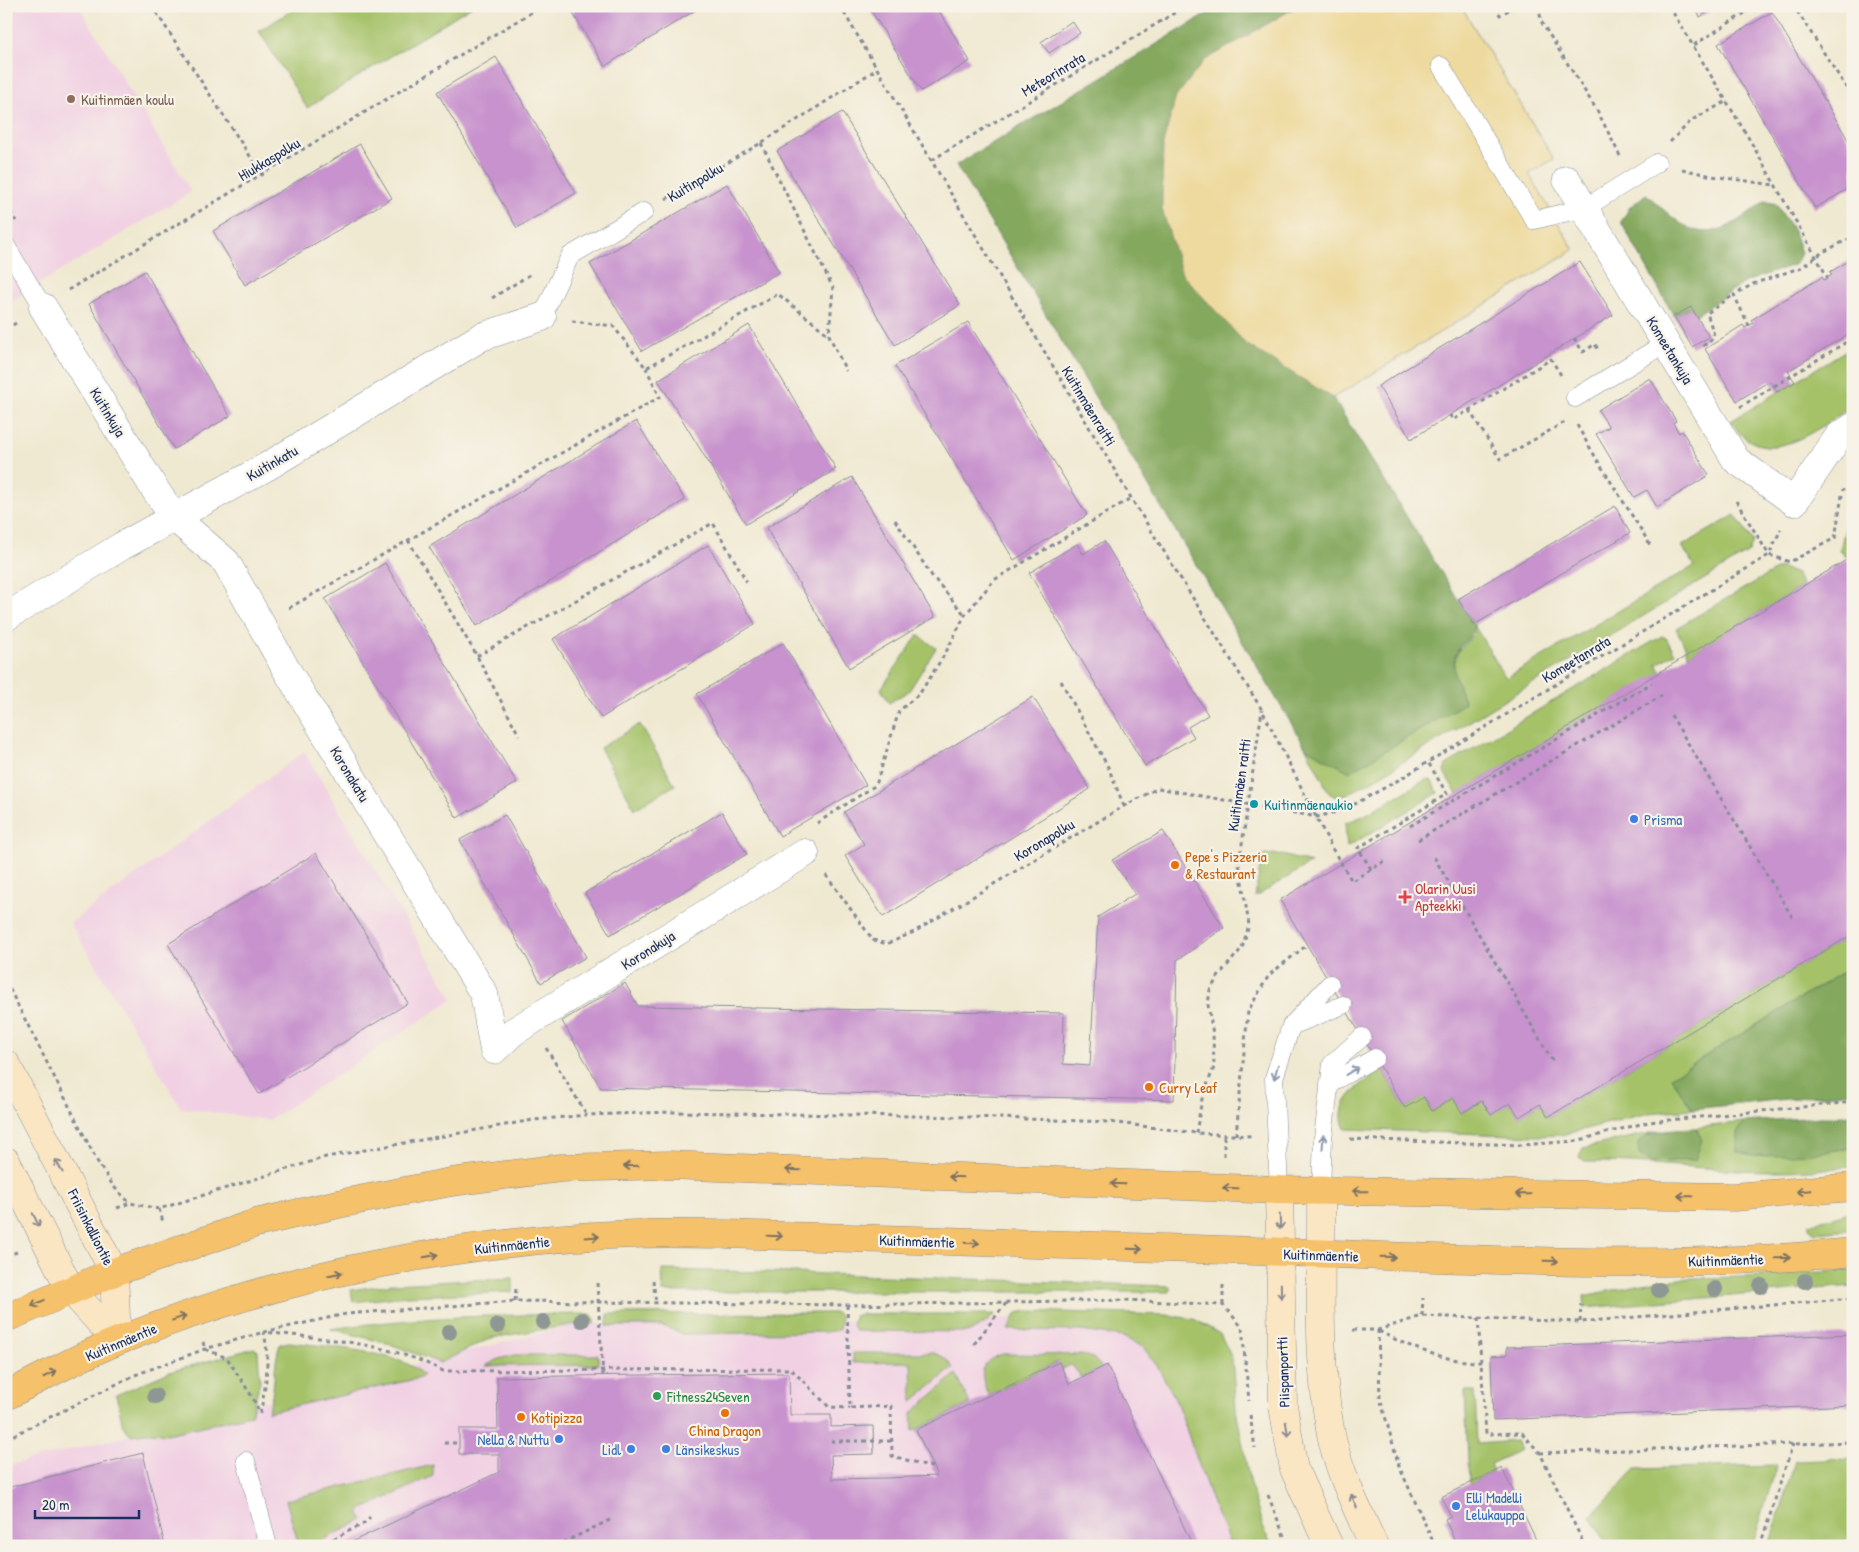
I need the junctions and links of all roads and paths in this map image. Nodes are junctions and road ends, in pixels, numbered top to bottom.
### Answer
1 (152, 6) edge
2 (542, 6) edge
3 (840, 6) edge
4 (1186, 6) edge
5 (1495, 6) edge
6 (1516, 6) edge
7 (1538, 6) edge
8 (1669, 6) edge
9 (1761, 6) edge
10 (1791, 6) edge
11 (1694, 45) junction
12 (1441, 66) dead end
13 (877, 69) junction
14 (1852, 96) edge
15 (1727, 101) junction
16 (761, 143) junction
17 (932, 160) junction
18 (1657, 163) junction
19 (263, 176) junction
20 (1567, 180) dead end
21 (1630, 180) junction
22 (1775, 185) junction
23 (1584, 208) junction
24 (644, 212) joint
25 (1853, 237) edge
26 (8, 254) edge
27 (1816, 257) junction
28 (1828, 278) dead end
29 (1734, 295) junction
30 (44, 307) junction
31 (542, 318) junction
32 (1749, 326) dead end
33 (6, 329) edge
34 (829, 335) junction
35 (1574, 338) dead end
36 (1853, 338) edge
37 (1666, 343) junction
38 (1595, 344) dead end
39 (1702, 346) dead end
40 (646, 368) junction
41 (846, 371) dead end
42 (1504, 382) dead end
43 (1507, 387) junction
44 (1575, 398) joint
45 (1739, 408) dead end
46 (1469, 410) junction
47 (1450, 415) dead end
48 (1853, 427) edge
49 (1843, 485) dead end
50 (1131, 498) junction
51 (1794, 502) junction
52 (174, 517) junction
53 (896, 520) dead end
54 (408, 540) junction
55 (1652, 548) dead end
56 (1769, 555) junction
57 (747, 582) dead end
58 (965, 615) junction
59 (6, 617) edge
60 (262, 623) junction
61 (477, 656) junction
62 (1061, 681) dead end
63 (1652, 683) dead end
64 (1647, 687) dead end
65 (1663, 695) dead end
66 (1655, 700) dead end
67 (1262, 710) junction
68 (1672, 715) dead end
69 (519, 735) dead end
70 (1428, 762) junction
71 (1248, 803) junction
72 (1124, 806) junction
73 (1344, 810) joint
74 (1317, 817) junction
75 (822, 820) dead end
76 (1423, 839) dead end
77 (1418, 840) dead end
78 (805, 853) joint
79 (1434, 857) dead end
80 (1385, 861) dead end
81 (1371, 869) junction
82 (1794, 920) dead end
83 (1307, 945) dead end
84 (6, 982) edge
85 (1330, 984) dead end
86 (1342, 1005) dead end
87 (1291, 1026) junction
88 (1362, 1037) dead end
89 (494, 1050) joint
90 (1375, 1058) dead end
91 (1553, 1062) dead end
92 (6, 1064) edge
93 (1330, 1084) junction
94 (1853, 1102) edge
95 (1196, 1133) junction
96 (1236, 1135) junction
97 (1276, 1137) junction
98 (1323, 1138) junction
99 (6, 1161) edge
100 (1853, 1186) edge
101 (1279, 1190) junction
102 (1321, 1190) junction
103 (1853, 1252) edge
104 (1281, 1254) junction
105 (1322, 1255) junction
106 (114, 1272) junction
107 (653, 1280) dead end
108 (597, 1283) dead end
109 (516, 1287) dead end
110 (70, 1289) junction
111 (1423, 1298) dead end
112 (1853, 1298) edge
113 (515, 1301) junction
114 (598, 1302) junction
115 (656, 1302) junction
116 (1007, 1302) junction
117 (1581, 1304) dead end
118 (848, 1305) junction
119 (1422, 1316) junction
120 (6, 1318) edge
121 (1478, 1318) junction
122 (1580, 1322) junction
123 (1242, 1327) dead end
124 (1378, 1330) junction
125 (264, 1332) junction
126 (117, 1341) junction
127 (974, 1344) dead end
128 (205, 1349) junction
129 (1481, 1362) junction
130 (603, 1370) junction
131 (603, 1376) dead end
132 (6, 1396) edge
133 (850, 1408) junction
134 (6, 1439) edge
135 (831, 1441) dead end
136 (892, 1441) junction
137 (1853, 1442) edge
138 (444, 1443) dead end
139 (459, 1443) dead end
140 (1793, 1444) junction
141 (1540, 1453) junction
142 (246, 1461) dead end
143 (932, 1467) dead end
144 (370, 1516) dead end
145 (612, 1519) dead end
146 (268, 1546) edge
147 (319, 1546) edge
148 (556, 1546) edge
149 (1329, 1546) edge
150 (1374, 1546) edge
151 (1435, 1546) edge
152 (1585, 1546) edge
153 (1760, 1546) edge

1 - 19 path
2 - 19 path, Hiukkaspolku
3 - 13 path, Kuitinmäenraitti
4 - 17 path, Meteorinrata
5 - 6 path
7 - 21 path
8 - 11 path
9 - 11 path
10 - 14 path
11 - 15 path
12 - 23 lane
13 - 16 path, Kuitinpolku
13 - 17 path, Kuitinmäenraitti
15 - 18 path
15 - 22 path
16 - 24 path, Kuitinpolku
16 - 34 path
17 - 50 path, Kuitinmäenraitti
18 - 21 lane
18 - 22 path
19 - 30 path, Hiukkaspolku
20 - 23 street, Komeetankuja
21 - 23 lane
22 - 27 path
23 - 37 street, Komeetankuja
24 - 31 lane
25 - 27 path
26 - 30 lane
27 - 28 path
27 - 29 path
29 - 32 path
29 - 39 path
30 - 33 path, Hiukkaspolku
30 - 52 street, Kuitinkuja
31 - 40 path
31 - 52 street, Kuitinkatu
34 - 40 path
34 - 41 path
35 - 38 path
36 - 45 path
37 - 44 lane
37 - 51 street, Komeetankuja
40 - 54 path
42 - 43 path
43 - 44 path
43 - 46 path
46 - 47 path
46 - 55 path
48 - 51 street
49 - 56 path
50 - 58 path
50 - 67 path, Kuitinmäenraitti
51 - 56 path
52 - 59 street, Kuitinkatu
52 - 60 street, Koronakatu
53 - 58 path
54 - 60 path
54 - 61 path
56 - 70 path, Komeetanrata
57 - 61 path
58 - 75 path
60 - 89 street, Koronakatu
61 - 69 path
62 - 72 path
63 - 64 path
65 - 77 path
66 - 76 path
67 - 71 path, Kuitinmäen raitti
67 - 74 path, Kuitinmäenraitti
68 - 82 path
70 - 73 path, Komeetanrata
70 - 81 path
71 - 72 path, Koronapolku
71 - 74 path, Koronapolku
71 - 95 path, Kuitinmäen raitti
72 - 78 path, Koronapolku
73 - 74 path, Koronapolku
74 - 81 path, Kuitinmäenraitti
78 - 89 street, Koronakuja
79 - 91 path
80 - 81 path
83 - 96 path
84 - 95 path
85 - 87 lane
86 - 87 lane
87 -> 97 lane
88 - 93 lane
93 -> 90 lane
106 -> 92 street, Friisinkalliontie
93 - 98 lane
94 - 98 path
95 - 96 path
96 - 97 path
97 - 101 lane
102 -> 98 lane
99 -> 110 street
100 -> 102 main road
101 - 102 main road
101 -> 104 street, Piispanportti
101 -> 106 main road
102 - 105 street
105 -> 103 main road, Kuitinmäentie
104 - 105 main road, Kuitinmäentie
126 -> 104 main road, Kuitinmäentie
104 -> 149 street, Piispanportti
150 -> 105 street
106 - 110 main road
106 - 126 street, Friisinkalliontie
107 - 115 path
108 - 114 path
109 - 113 path
110 -> 120 main road
110 - 126 street
111 - 119 path
112 - 122 path
113 - 114 path
113 - 125 path
114 - 115 path
114 - 130 path
115 - 118 path
116 - 118 path
116 - 123 path
116 - 127 path
117 - 122 path
118 - 133 path
119 - 121 path
119 - 124 path
121 - 122 path
121 - 129 path
124 - 129 path
124 - 151 path
125 - 128 path
125 - 128 path
125 - 130 path
132 -> 126 main road, Kuitinmäentie
128 - 134 path
129 - 141 path
130 - 131 path
130 - 133 path
133 - 136 path
135 - 136 path
136 - 143 path
137 - 140 path
138 - 139 path
140 - 141 path
140 - 153 path
141 - 152 path
142 - 146 lane
144 - 147 path
145 - 148 path

